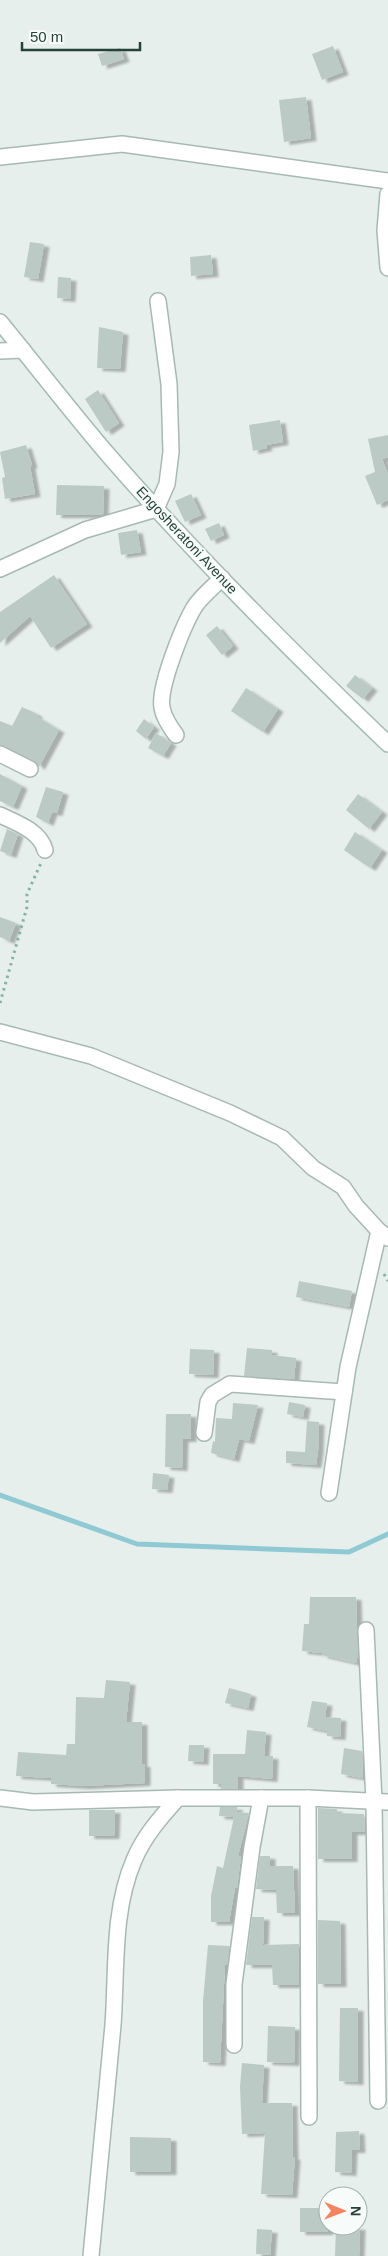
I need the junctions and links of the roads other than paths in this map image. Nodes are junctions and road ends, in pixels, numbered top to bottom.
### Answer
1 (0, 157) edge
2 (388, 181) edge
3 (388, 194) edge
4 (388, 268) edge
5 (158, 301) dead end
6 (0, 322) edge
7 (23, 350) junction
8 (0, 352) edge
9 (156, 508) junction
10 (0, 569) edge
11 (222, 578) junction
12 (176, 735) dead end
13 (388, 744) edge
14 (0, 754) edge
15 (30, 769) dead end
16 (0, 814) edge
17 (45, 850) road end
18 (0, 1032) edge
19 (383, 1234) edge
20 (344, 1392) junction
21 (204, 1433) dead end
22 (329, 1493) dead end
23 (366, 1630) dead end
24 (0, 1798) edge
25 (178, 1798) junction
26 (261, 1798) junction
27 (308, 1798) junction
28 (381, 1802) edge
29 (234, 2045) dead end
30 (378, 2102) dead end
31 (309, 2117) dead end
32 (91, 2256) edge

1 - 2 street
3 - 4 street
5 - 9 street
6 - 7 street, Engosheratoni Avenue
7 - 8 street
7 - 9 street, Engosheratoni Avenue
9 - 10 street
9 - 11 street, Engosheratoni Avenue
11 - 12 street
11 - 13 street, Engosheratoni Avenue
14 - 15 street
16 - 17 street
18 - 19 street
19 - 20 street
20 - 21 street
20 - 22 street
23 - 28 street
24 - 25 street
25 - 26 street
25 - 32 street
26 - 27 street
26 - 29 street
27 - 28 street
27 - 31 street
28 - 30 street

